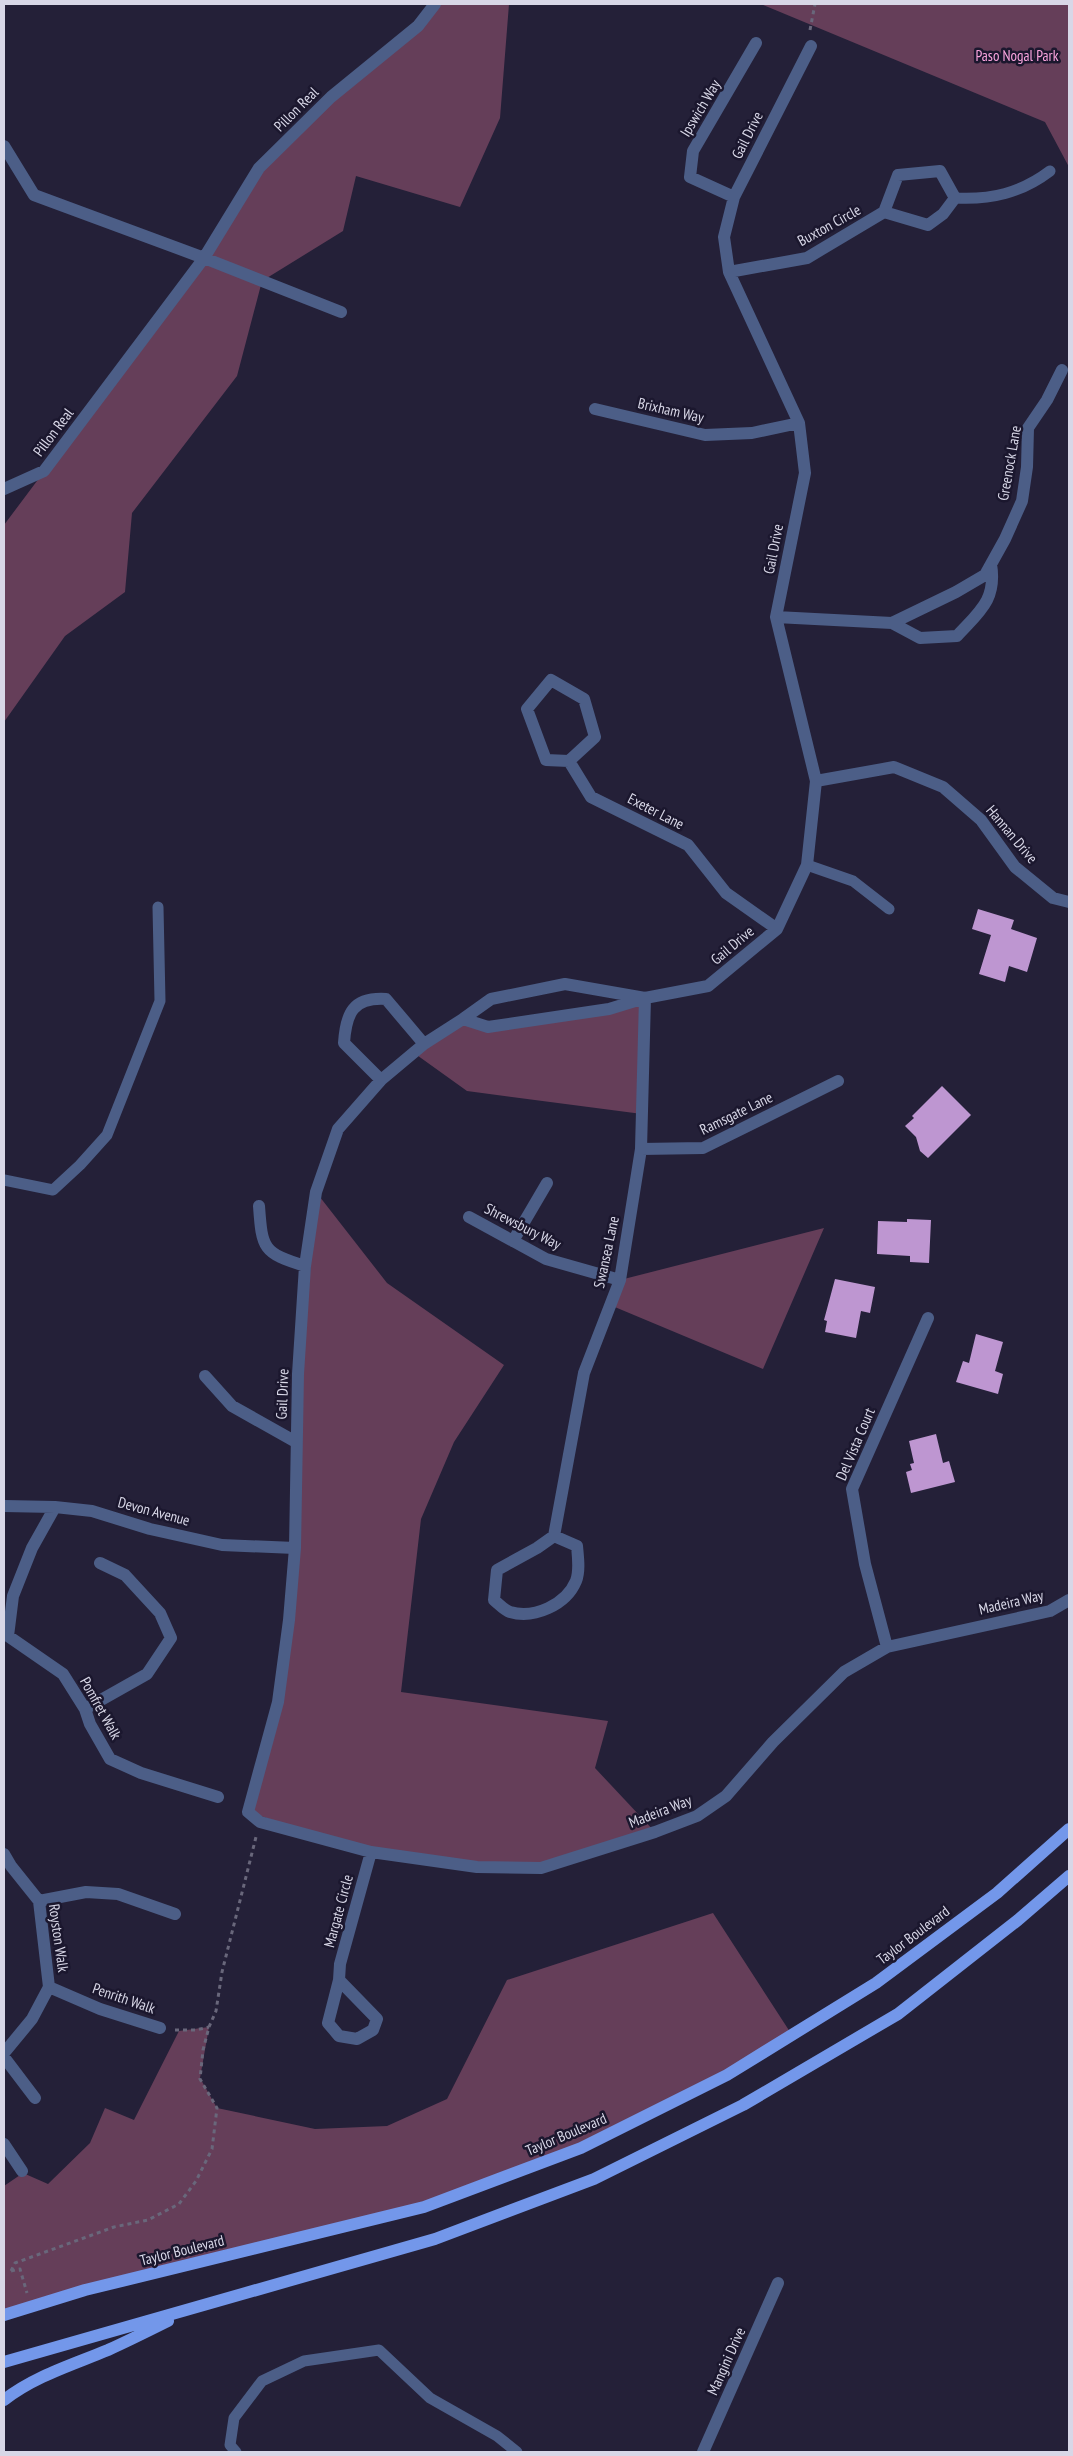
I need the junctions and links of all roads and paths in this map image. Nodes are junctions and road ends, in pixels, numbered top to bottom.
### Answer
1 (435, 4) edge
2 (815, 4) edge
3 (756, 43) dead end
4 (811, 46) joint
5 (4, 146) edge
6 (1050, 171) dead end
7 (734, 197) junction
8 (955, 198) junction
9 (884, 212) junction
10 (204, 258) junction
11 (729, 272) junction
12 (341, 312) dead end
13 (1062, 370) dead end
14 (595, 409) dead end
15 (798, 424) junction
16 (4, 489) edge
17 (991, 564) junction
18 (776, 617) junction
19 (892, 623) junction
20 (569, 761) junction
21 (816, 781) junction
22 (807, 865) junction
23 (1069, 902) edge
24 (158, 908) dead end
25 (890, 909) dead end
26 (777, 929) junction
27 (645, 998) junction
28 (463, 1019) junction
29 (424, 1044) junction
30 (381, 1080) junction
31 (838, 1081) dead end
32 (641, 1149) junction
33 (4, 1180) edge
34 (546, 1183) dead end
35 (259, 1206) dead end
36 (469, 1217) dead end
37 (513, 1241) junction
38 (305, 1266) junction
39 (620, 1280) junction
40 (928, 1318) dead end
41 (205, 1376) dead end
42 (296, 1442) junction
43 (4, 1506) edge
44 (55, 1507) junction
45 (554, 1536) junction
46 (296, 1548) junction
47 (100, 1563) dead end
48 (1069, 1600) edge
49 (6, 1637) edge
50 (886, 1647) junction
51 (85, 1709) junction
52 (218, 1797) dead end
53 (260, 1822) junction
54 (1069, 1829) edge
55 (372, 1852) junction
56 (4, 1854) edge
57 (1069, 1876) edge
58 (39, 1901) junction
59 (174, 1914) dead end
60 (339, 1980) junction
61 (50, 1987) junction
62 (209, 2027) junction
63 (160, 2028) joint
64 (4, 2053) edge
65 (4, 2057) edge
66 (35, 2098) dead end
67 (4, 2144) edge
68 (22, 2171) dead end
69 (778, 2283) dead end
70 (200, 2306) junction
71 (31, 2307) junction
72 (4, 2315) edge
73 (4, 2362) edge
74 (4, 2400) edge
75 (236, 2452) edge
76 (517, 2452) edge
77 (703, 2452) edge

1 - 10 street, Pillon Real
2 - 4 path
3 - 7 street, Ipswich Way
4 - 7 street, Gail Drive
5 - 10 street
6 - 8 lane
7 - 11 street, Gail Drive
8 - 9 street, Buxton Circle
8 - 9 street, Buxton Circle
9 - 11 street, Buxton Circle
10 - 12 street
10 - 16 street, Pillon Real
11 - 15 street, Gail Drive
13 - 17 street, Greenock Lane
14 - 15 street, Brixham Way
15 - 18 street, Gail Drive
17 - 19 street, Greenock Lane
17 - 19 street, Greenock Lane
18 - 19 street, Greenock Lane
18 - 21 street, Gail Drive
20 - 20 street
20 - 26 street, Exeter Lane
21 - 22 street, Gail Drive
21 - 23 street, Hannan Drive
22 - 25 lane
22 - 26 street, Gail Drive
24 - 33 lane
26 - 27 street, Gail Drive
27 - 28 street, Gail Drive
27 - 28 street, Gail Drive
27 - 32 street, Swansea Lane
28 - 29 street, Gail Drive
29 - 30 street, Gail Drive
29 - 30 street
30 - 38 street, Gail Drive
31 - 32 street, Ramsgate Lane
32 - 39 street, Swansea Lane
34 - 37 street
35 - 38 street
36 - 37 street, Shrewsbury Way
37 - 39 street, Shrewsbury Way
38 - 42 street, Gail Drive
39 - 45 street, Swansea Lane
40 - 50 street, Del Vista Court
41 - 42 street
42 - 46 street, Gail Drive
43 - 44 street, Devon Avenue
44 - 46 street, Devon Avenue
44 - 49 street, Pomfret Walk
45 - 45 street
46 - 53 street, Gail Drive
47 - 51 street
48 - 50 street, Madeira Way
49 - 51 street, Pomfret Walk
50 - 55 street, Madeira Way
51 - 52 street, Pomfret Walk
53 - 55 street, Madeira Way
53 - 62 path
54 - 71 main road, Taylor Boulevard
55 - 60 street, Margate Circle
56 - 58 street, Royston Walk
57 - 70 main road
58 - 59 street
58 - 61 street, Royston Walk
60 - 60 street, Margate Circle
61 - 63 street, Penrith Walk
61 - 64 street, Royston Walk
62 - 63 path
62 - 71 path
65 - 66 street
67 - 68 street
69 - 77 street, Mangini Drive
70 - 73 main road
70 - 74 main road
71 - 72 main road, Taylor Boulevard
75 - 76 lane

